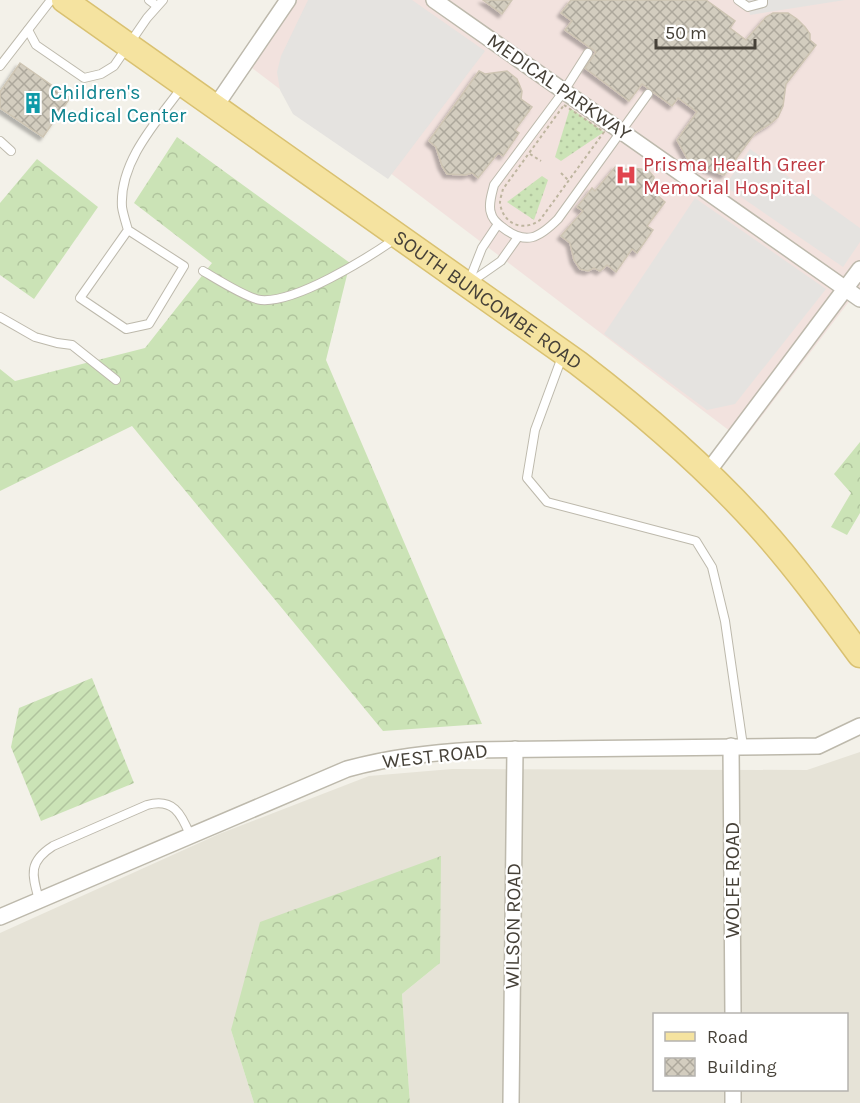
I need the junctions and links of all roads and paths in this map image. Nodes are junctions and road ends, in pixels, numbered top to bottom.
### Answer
1 (51, 0) edge
2 (64, 0) edge
3 (149, 0) edge
4 (288, 0) edge
5 (434, 0) edge
6 (738, 0) edge
7 (763, 0) edge
8 (160, 3) edge
9 (28, 30) junction
10 (127, 45) junction
11 (588, 53) dead end
12 (0, 66) edge
13 (184, 85) junction
14 (564, 91) junction
15 (648, 94) dead end
16 (215, 106) junction
17 (621, 131) junction
18 (604, 132) joint
19 (0, 141) edge
20 (11, 151) dead end
21 (498, 224) junction
22 (128, 230) junction
23 (399, 236) junction
24 (518, 237) junction
25 (860, 269) edge
26 (203, 271) dead end
27 (467, 285) junction
28 (845, 289) junction
29 (860, 299) edge
30 (0, 317) edge
31 (564, 353) junction
32 (116, 380) dead end
33 (707, 473) junction
34 (860, 655) edge
35 (860, 726) edge
36 (737, 746) junction
37 (515, 749) junction
38 (190, 835) junction
39 (39, 900) junction
40 (0, 917) edge
41 (733, 1013) edge
42 (511, 1103) edge

1 - 9 lane
2 - 10 main road, SOUTH BUNCOMBE ROAD
3 - 8 lane
4 - 16 street
5 - 14 street, MEDICAL PARKWAY
6 - 7 lane
8 - 10 lane
9 - 10 lane
9 - 12 lane
10 - 13 main road, SOUTH BUNCOMBE ROAD
11 - 14 lane
13 - 16 main road, SOUTH BUNCOMBE ROAD
13 - 22 lane
14 - 17 street, MEDICAL PARKWAY
14 - 21 lane
15 - 17 lane
16 - 23 main road, SOUTH BUNCOMBE ROAD
17 - 24 lane
17 - 28 street, MEDICAL PARKWAY
18 - 18 path
19 - 20 lane
21 - 24 lane
21 - 27 lane
22 - 22 lane
23 - 26 lane
23 - 27 main road, SOUTH BUNCOMBE ROAD
24 - 27 lane
25 - 28 street
27 - 31 main road, SOUTH BUNCOMBE ROAD
28 - 29 street, MEDICAL PARKWAY
28 - 33 street
30 - 32 lane
31 - 33 main road, SOUTH BUNCOMBE ROAD
31 - 36 lane
33 - 34 main road, SOUTH BUNCOMBE ROAD
35 - 36 street, WEST ROAD
36 - 37 street, WEST ROAD
36 - 41 street, WOLFE ROAD
37 - 38 street, WEST ROAD
37 - 42 street, WILSON ROAD
38 - 39 street, WEST ROAD
38 - 39 lane
39 - 40 street, WEST ROAD

